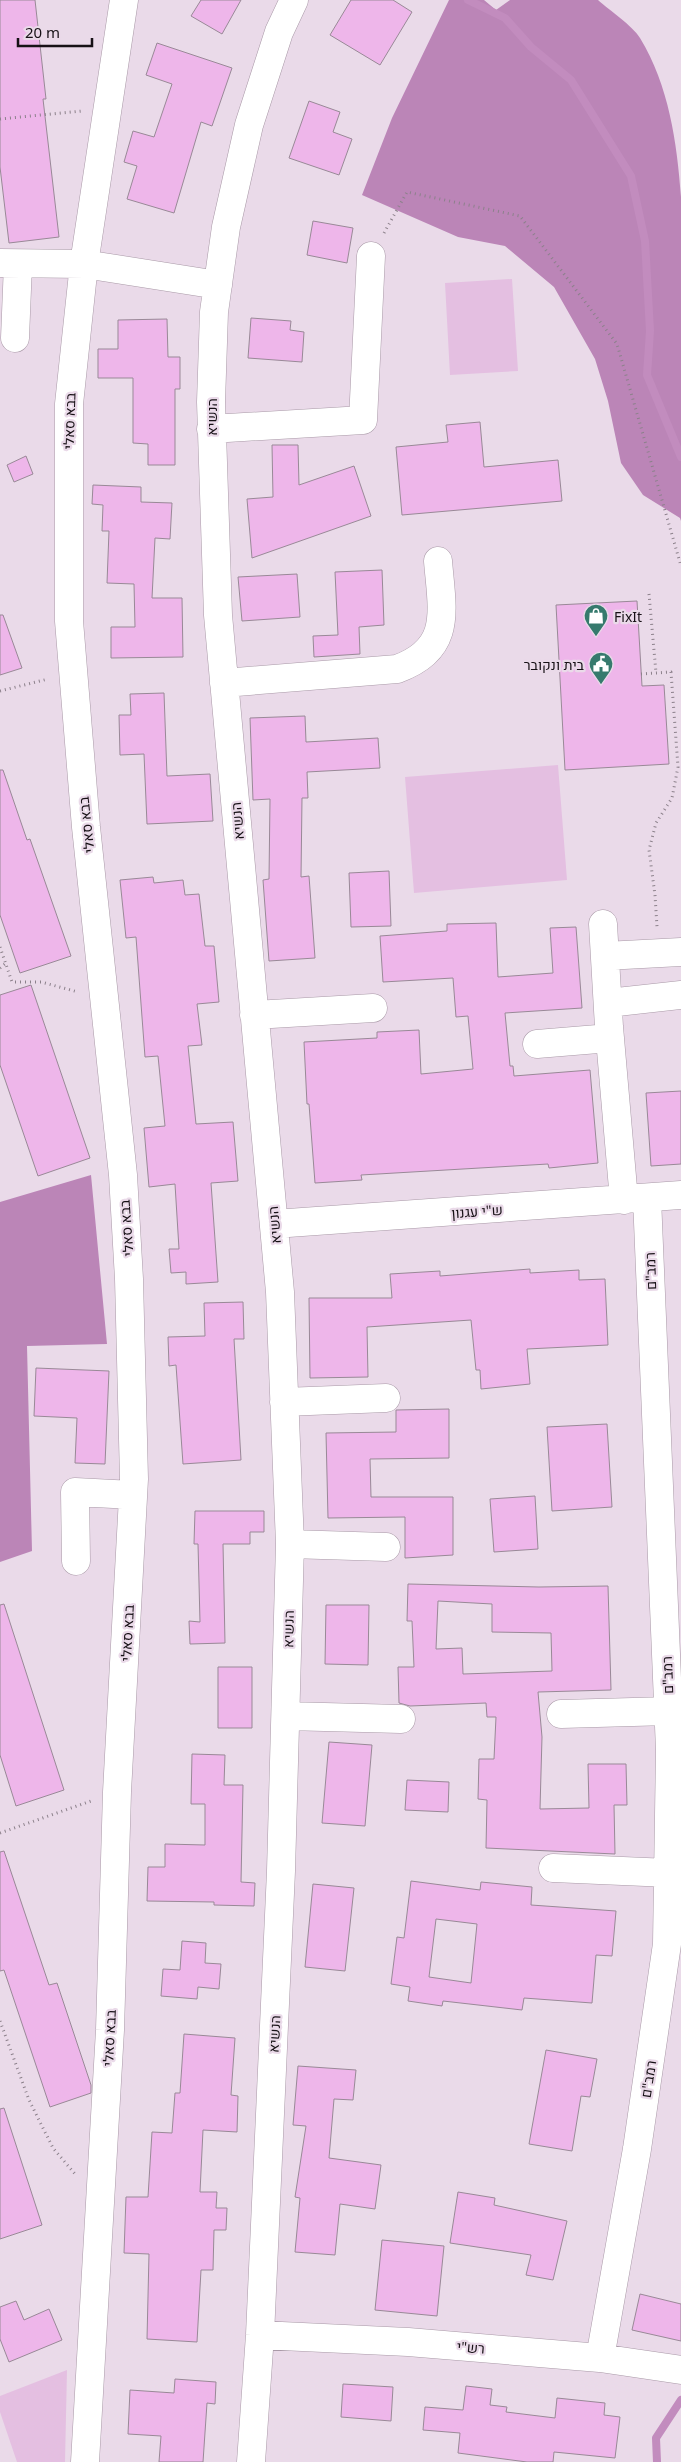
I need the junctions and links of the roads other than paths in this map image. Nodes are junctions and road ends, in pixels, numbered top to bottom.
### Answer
1 (124, 0) edge
2 (294, 0) edge
3 (371, 256) road end
4 (9, 263) edge
5 (84, 264) junction
6 (218, 285) junction
7 (15, 338) dead end
8 (211, 429) junction
9 (438, 561) dead end
10 (224, 683) junction
11 (603, 924) dead end
12 (669, 952) edge
13 (605, 956) junction
14 (681, 995) edge
15 (608, 1003) junction
16 (373, 1008) dead end
17 (254, 1014) junction
18 (610, 1038) junction
19 (537, 1044) dead end
20 (681, 1195) edge
21 (636, 1199) junction
22 (274, 1224) junction
23 (386, 1398) dead end
24 (284, 1402) junction
25 (133, 1495) junction
26 (290, 1544) junction
27 (386, 1547) dead end
28 (76, 1560) dead end
29 (669, 1711) junction
30 (561, 1714) dead end
31 (286, 1716) junction
32 (401, 1719) dead end
33 (553, 1868) dead end
34 (669, 1874) junction
35 (260, 2335) junction
36 (600, 2358) junction
37 (681, 2370) edge
38 (85, 2462) edge
39 (251, 2462) edge

1 - 5 street, בבא סאלי
2 - 6 street, הנשיא
3 - 8 street
4 - 5 street
4 - 7 street
5 - 6 street
5 - 25 street, בבא סאלי
6 - 8 street, הנשיא
8 - 10 street, הנשיא
9 - 10 street
10 - 17 street, הנשיא
11 - 13 street, רמב"ם
12 - 13 street
13 - 15 street, רמב"ם
14 - 15 street
15 - 18 street, רמב"ם
16 - 17 street
17 - 22 street, הנשיא
18 - 19 street
18 - 21 street, רמב"ם
20 - 21 street, ש"י עגנון
21 - 22 street, ש"י עגנון
21 - 29 street, רמב"ם
22 - 24 street, הנשיא
23 - 24 street
24 - 26 street, הנשיא
25 - 28 street
25 - 38 street, בבא סאלי
26 - 27 street
26 - 31 street, הנשיא
29 - 30 street
29 - 34 street, רמב"ם
31 - 32 street
31 - 35 street, הנשיא
33 - 34 street
34 - 36 street, רמב"ם
35 - 36 street, רש"י
35 - 39 street, הנשיא
36 - 37 street, רש"י

